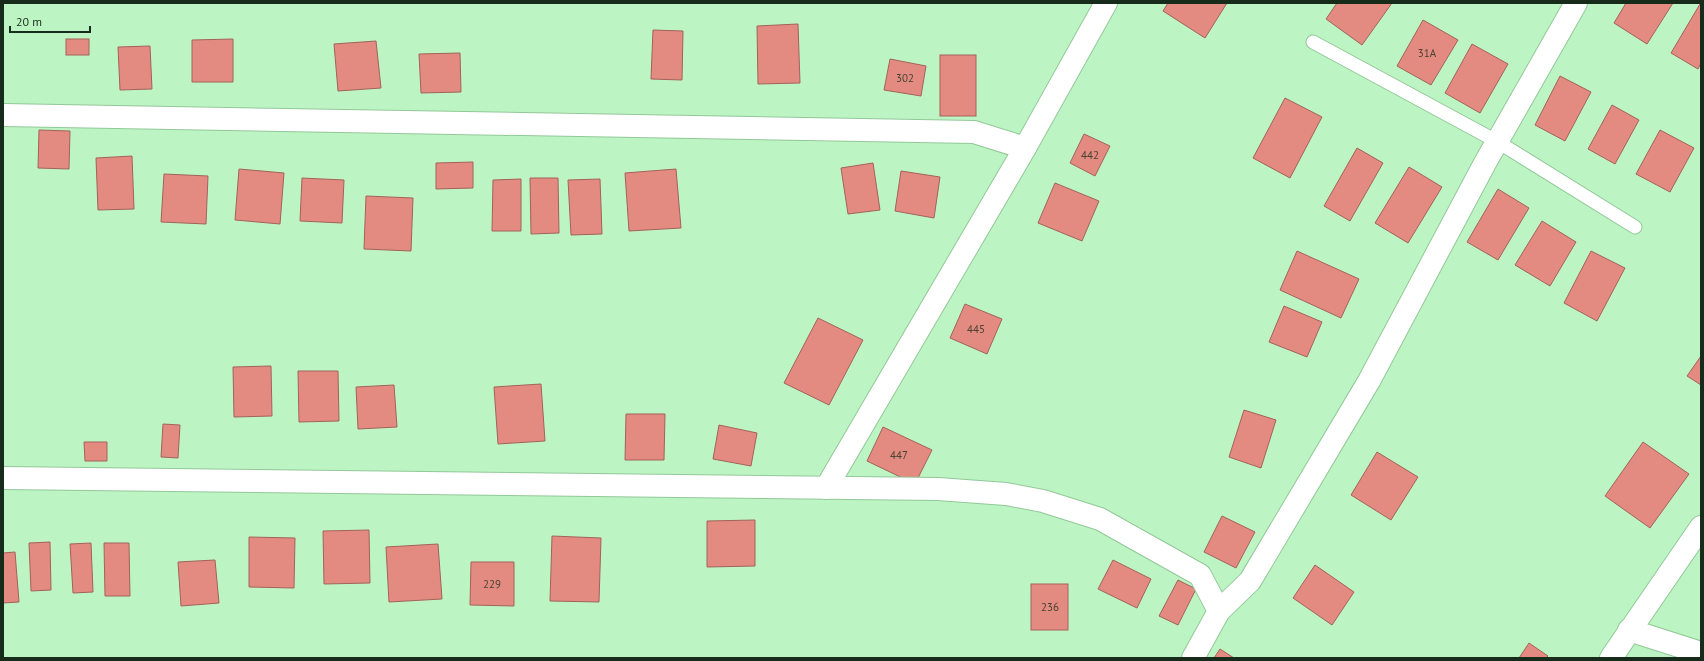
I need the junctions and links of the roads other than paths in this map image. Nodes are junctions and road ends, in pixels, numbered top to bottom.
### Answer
1 (1106, 3) edge
2 (1576, 3) edge
3 (1313, 42) dead end
4 (3, 115) edge
5 (1498, 142) junction
6 (1025, 148) junction
7 (1635, 227) dead end
8 (3, 478) edge
9 (826, 488) junction
10 (1701, 527) edge
11 (1219, 611) junction
12 (1630, 630) junction
13 (1701, 653) edge
14 (1193, 658) edge
15 (1611, 658) edge

1 - 6 street
2 - 5 street
3 - 5 lane
4 - 6 street
5 - 7 lane
5 - 11 street
6 - 9 street
8 - 9 street
9 - 11 street
10 - 12 street
11 - 14 street
12 - 13 street
12 - 15 street

